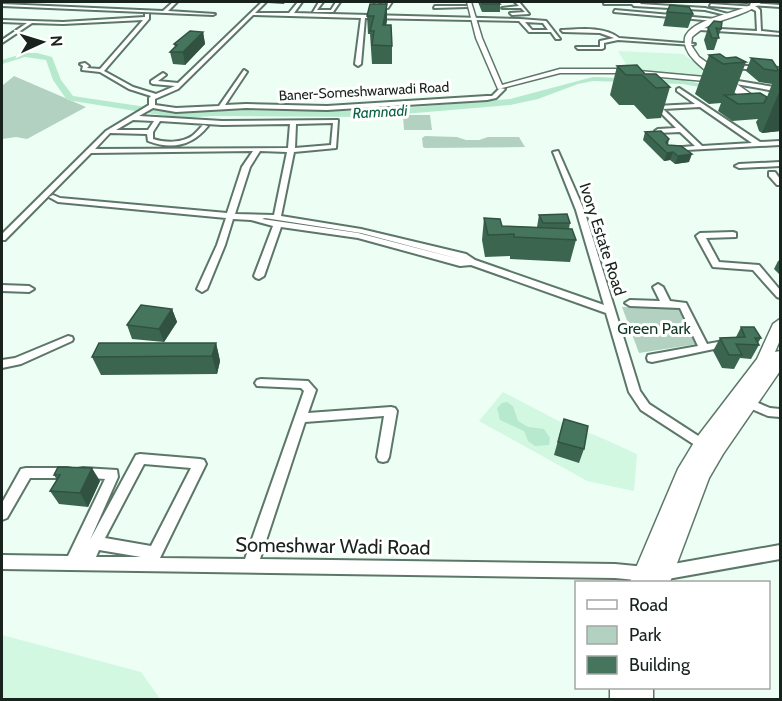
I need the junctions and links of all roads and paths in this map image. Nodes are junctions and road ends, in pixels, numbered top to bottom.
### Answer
1 (264, 2) edge
2 (300, 2) edge
3 (321, 2) edge
4 (338, 2) edge
5 (378, 2) edge
6 (390, 2) edge
7 (402, 2) edge
8 (430, 2) edge
9 (517, 2) edge
10 (675, 2) edge
11 (739, 2) edge
12 (173, 3) edge
13 (466, 3) edge
14 (165, 4) dead end
15 (152, 5) dead end
16 (634, 5) dead end
17 (2, 6) edge
18 (641, 6) junction
19 (756, 6) edge
20 (435, 7) dead end
21 (522, 7) junction
22 (780, 7) edge
23 (21, 8) junction
24 (96, 9) junction
25 (398, 9) dead end
26 (164, 12) junction
27 (145, 13) junction
28 (213, 14) dead end
29 (253, 14) junction
30 (291, 14) junction
31 (325, 14) junction
32 (731, 14) junction
33 (363, 17) junction
34 (395, 17) junction
35 (472, 18) junction
36 (491, 19) junction
37 (513, 20) junction
38 (715, 20) junction
39 (2, 21) edge
40 (88, 21) junction
41 (523, 21) junction
42 (31, 22) junction
43 (81, 25) dead end
44 (758, 26) junction
45 (780, 27) edge
46 (702, 29) junction
47 (552, 30) junction
48 (563, 32) dead end
49 (759, 33) junction
50 (626, 34) dead end
51 (780, 34) edge
52 (558, 38) dead end
53 (618, 39) junction
54 (644, 41) junction
55 (2, 42) edge
56 (691, 44) junction
57 (578, 48) dead end
58 (83, 64) dead end
59 (358, 64) dead end
60 (711, 65) junction
61 (780, 70) edge
62 (101, 71) junction
63 (244, 72) dead end
64 (163, 75) dead end
65 (726, 79) junction
66 (178, 85) junction
67 (742, 88) junction
68 (501, 90) junction
69 (679, 90) dead end
70 (780, 90) edge
71 (156, 96) junction
72 (153, 106) junction
73 (703, 106) junction
74 (221, 107) junction
75 (716, 107) dead end
76 (780, 115) edge
77 (134, 118) junction
78 (158, 120) junction
79 (292, 122) junction
80 (205, 126) dead end
81 (682, 130) junction
82 (658, 131) edge
83 (108, 132) junction
84 (150, 132) junction
85 (780, 143) edge
86 (759, 144) junction
87 (699, 147) junction
88 (258, 149) junction
89 (291, 150) junction
90 (669, 150) edge
91 (88, 151) junction
92 (555, 152) dead end
93 (780, 164) edge
94 (739, 166) dead end
95 (772, 174) dead end
96 (780, 183) edge
97 (43, 197) junction
98 (231, 216) junction
99 (278, 221) junction
100 (733, 235) dead end
101 (2, 238) edge
102 (259, 276) dead end
103 (658, 287) dead end
104 (2, 288) edge
105 (29, 289) dead end
106 (201, 289) dead end
107 (780, 295) edge
108 (630, 303) dead end
109 (666, 304) junction
110 (611, 311) junction
111 (780, 324) edge
112 (68, 339) dead end
113 (729, 342) edge
114 (704, 348) junction
115 (780, 356) edge
116 (652, 358) dead end
117 (2, 364) edge
118 (759, 381) junction
119 (261, 383) dead end
120 (751, 404) junction
121 (780, 413) edge
122 (300, 418) junction
123 (702, 444) junction
124 (382, 457) dead end
125 (2, 514) edge
126 (96, 543) junction
127 (780, 552) edge
128 (152, 559) junction
129 (2, 562) edge
130 (79, 563) junction
131 (250, 566) junction
132 (652, 578) edge

1 - 29 street
2 - 30 street
3 - 31 street
4 - 31 street
5 - 6 street
7 - 8 street
9 - 21 street
10 - 19 street
11 - 19 street
12 - 14 street
12 - 26 street
13 - 20 street
13 - 35 street
15 - 27 street
16 - 18 street
17 - 23 street
17 - 24 street
18 - 32 street
18 - 38 street
19 - 22 street
19 - 32 main road
19 - 32 street
19 - 44 street
19 - 46 main road
21 - 36 street
21 - 37 street
23 - 24 street
23 - 39 street
24 - 27 street
25 - 34 street
26 - 27 street
26 - 28 street
27 - 40 street
27 - 62 street
29 - 30 street
29 - 31 street
29 - 66 street
30 - 31 street
31 - 33 street
32 - 38 main road
33 - 34 street
33 - 59 street
34 - 35 street
35 - 36 street
35 - 68 street
36 - 37 street
37 - 41 street
38 - 56 main road
39 - 42 street
40 - 42 street
40 - 43 street
41 - 47 street
41 - 47 street
42 - 55 street
44 - 45 street
44 - 49 street
46 - 49 street
46 - 56 main road
47 - 52 street
48 - 53 street
49 - 51 street
50 - 54 street
53 - 54 street
53 - 57 street
54 - 56 street
56 - 60 main road
56 - 65 main road
58 - 62 street
60 - 61 street
60 - 67 main road
62 - 71 street
63 - 74 street
64 - 66 street
65 - 67 main road
65 - 68 street
66 - 71 street
67 - 70 street
67 - 76 main road
68 - 74 street, Baner-Someshwarwadi Road
69 - 73 street
71 - 72 street
72 - 74 street, Baner-Someshwarwadi Road
72 - 77 street
73 - 75 street
73 - 81 street
73 - 86 street
77 - 78 street
77 - 83 street
78 - 79 street
78 - 84 street
79 - 89 street
79 - 89 street
80 - 84 street
81 - 82 street
81 - 87 street
83 - 84 street
83 - 91 street
85 - 86 street
86 - 87 street
87 - 90 street
88 - 89 street
88 - 91 street
88 - 98 street
89 - 99 street
91 - 97 street
92 - 110 street, Ivory Estate Road
93 - 94 street
95 - 96 street
97 - 98 street
97 - 101 street
98 - 99 street
98 - 106 street
99 - 102 street
99 - 110 street
100 - 107 street
103 - 109 street
104 - 105 street
108 - 109 street
109 - 114 street
110 - 123 street, Ivory Estate Road
111 - 118 main road
112 - 117 street
113 - 114 street
114 - 116 street
115 - 118 main road
118 - 120 main road
118 - 123 main road
119 - 122 street
120 - 121 street
120 - 132 main road
122 - 124 street
122 - 131 street
123 - 132 main road
125 - 130 street
126 - 128 street
126 - 128 street
126 - 130 street
127 - 132 street, Someshwar Wadi Road
128 - 130 street, Someshwar Wadi Road
128 - 131 street, Someshwar Wadi Road
129 - 130 street, Someshwar Wadi Road
131 - 132 street, Someshwar Wadi Road

